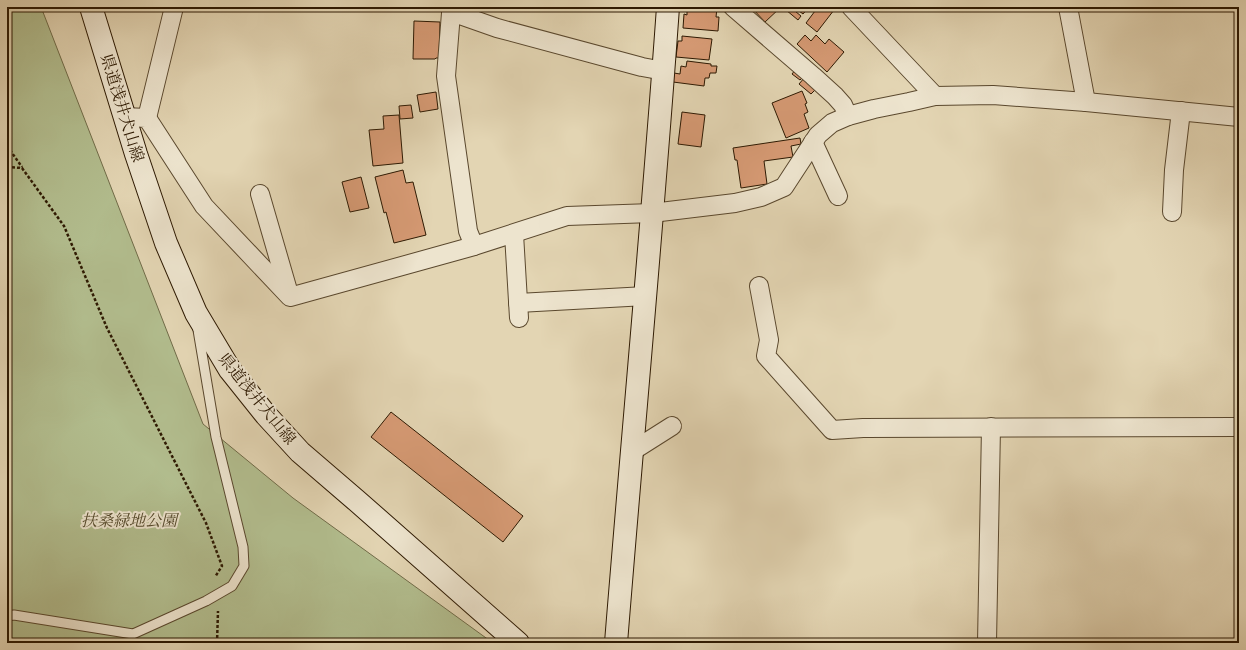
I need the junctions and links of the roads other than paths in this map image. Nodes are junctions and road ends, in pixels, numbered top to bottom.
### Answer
1 (91, 7) edge
2 (174, 7) edge
3 (668, 7) edge
4 (733, 7) edge
5 (851, 7) edge
6 (1068, 7) edge
7 (444, 10) edge
8 (664, 70) junction
9 (935, 96) junction
10 (1086, 102) junction
11 (1181, 111) junction
12 (848, 116) junction
13 (124, 117) junction
14 (1239, 117) edge
15 (147, 118) junction
16 (813, 142) junction
17 (260, 194) dead end
18 (838, 196) dead end
19 (1172, 212) dead end
20 (652, 213) junction
21 (514, 234) junction
22 (474, 246) junction
23 (759, 286) dead end
24 (646, 296) junction
25 (290, 297) junction
26 (196, 313) junction
27 (672, 426) dead end
28 (991, 427) junction
29 (1239, 427) edge
30 (631, 452) junction
31 (7, 616) edge
32 (518, 643) edge
33 (616, 643) edge
34 (987, 643) edge

1 - 13 main road, 県道浅井犬山線
2 - 15 street
3 - 8 main road
4 - 12 street
5 - 9 street
6 - 10 street
7 - 8 street
7 - 22 street
8 - 20 main road
9 - 10 street
9 - 12 street
10 - 11 street
11 - 14 street
11 - 19 street
12 - 16 street
13 - 15 street
13 - 26 main road, 県道浅井犬山線
15 - 25 street
16 - 18 street
16 - 20 street
17 - 25 street
20 - 21 street
20 - 24 main road
21 - 22 street
21 - 24 street
22 - 25 street
23 - 28 street
24 - 30 main road
26 - 31 lane
26 - 32 main road, 県道浅井犬山線
27 - 30 street
28 - 29 street
28 - 34 street
30 - 33 main road

